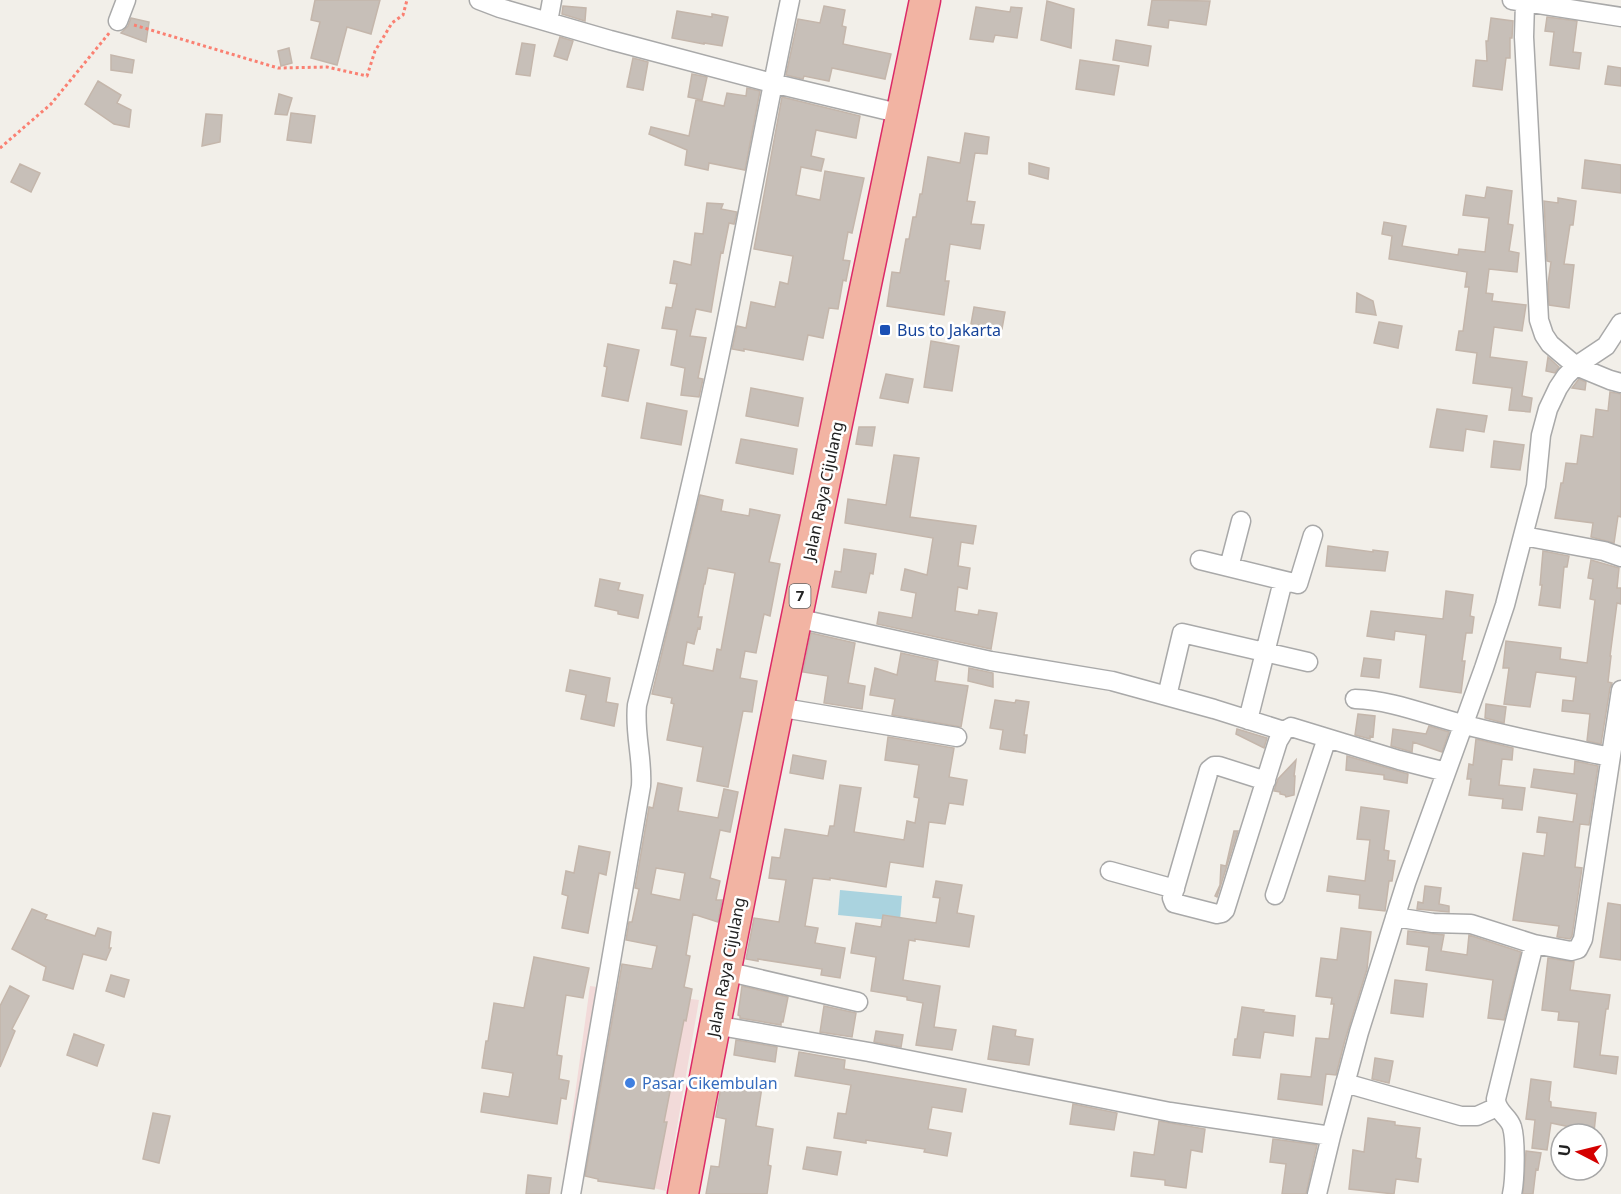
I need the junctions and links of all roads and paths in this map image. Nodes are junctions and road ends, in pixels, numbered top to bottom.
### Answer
1 (126, 0) edge
2 (407, 0) edge
3 (479, 0) edge
4 (552, 0) edge
5 (790, 0) edge
6 (925, 0) edge
7 (1521, 1) edge
8 (1621, 17) edge
9 (118, 21) junction
10 (548, 22) junction
11 (772, 83) junction
12 (902, 114) junction
13 (0, 148) edge
14 (1621, 323) edge
15 (1576, 366) junction
16 (1621, 383) edge
17 (1241, 521) dead end
18 (1312, 535) dead end
19 (1524, 536) junction
20 (1621, 557) edge
21 (1200, 560) dead end
22 (1229, 567) junction
23 (1283, 581) junction
24 (796, 618) junction
25 (1265, 652) junction
26 (1308, 662) dead end
27 (1621, 690) edge
28 (1167, 696) junction
29 (1354, 699) dead end
30 (777, 707) junction
31 (1247, 723) junction
32 (1463, 725) junction
33 (1282, 733) junction
34 (957, 738) dead end
35 (1328, 738) junction
36 (1610, 757) junction
37 (1446, 772) junction
38 (1266, 781) junction
39 (1110, 871) dead end
40 (1174, 889) junction
41 (1275, 895) dead end
42 (1395, 917) junction
43 (1534, 945) junction
44 (725, 971) junction
45 (858, 1002) dead end
46 (714, 1025) junction
47 (1345, 1083) junction
48 (1497, 1107) junction
49 (1331, 1136) junction
50 (571, 1194) edge
51 (683, 1194) edge
52 (1317, 1194) edge
53 (1512, 1194) edge

1 - 9 street
2 - 9 path
3 - 10 street
4 - 10 street
5 - 11 street
6 - 12 highway, Jalan Raya Cijulang / 7
7 - 8 street
7 - 15 street
9 - 13 path
10 - 11 street
11 - 12 street
11 - 50 street
12 - 24 highway, Jalan Raya Cijulang / 7
14 - 15 street
15 - 16 street
15 - 19 street
17 - 22 street
18 - 23 street
19 - 20 street
19 - 32 street
21 - 22 street
22 - 23 street
23 - 25 street
24 - 28 street
24 - 30 highway, Jalan Raya Cijulang / 7
25 - 26 street
25 - 28 street
25 - 31 street
27 - 36 street
28 - 31 street
29 - 32 street
30 - 34 street
30 - 44 highway, Jalan Raya Cijulang / 7
31 - 33 street
32 - 36 street
32 - 37 street
33 - 35 street
33 - 38 street
35 - 37 street
35 - 41 street
36 - 43 street
37 - 42 street
38 - 40 street
38 - 40 street
39 - 40 street
42 - 43 street
42 - 47 street
43 - 48 street
44 - 45 street
44 - 46 highway, Jalan Raya Cijulang / 7
46 - 49 street
46 - 51 highway, Jalan Raya Cijulang / 7
47 - 48 street
47 - 49 street
48 - 53 street
49 - 52 street

